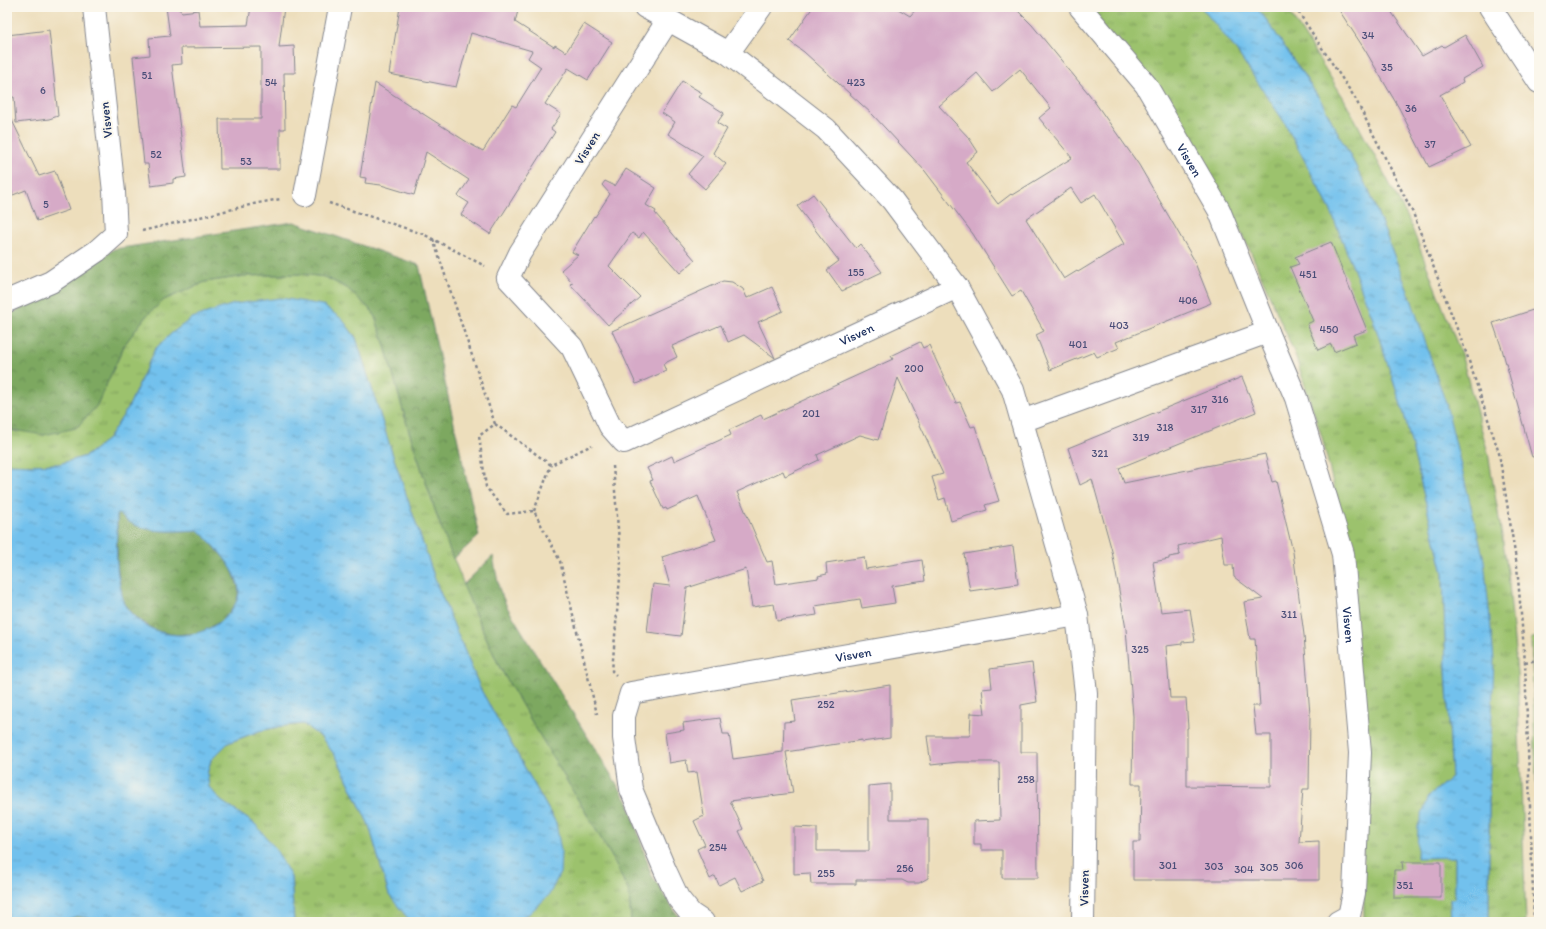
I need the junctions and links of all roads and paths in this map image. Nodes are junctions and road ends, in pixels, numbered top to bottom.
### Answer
1 (94, 7) edge
2 (340, 7) edge
3 (645, 7) edge
4 (761, 7) edge
5 (1080, 7) edge
6 (1295, 7) edge
7 (1490, 7) edge
8 (668, 20) junction
9 (728, 53) junction
10 (1539, 82) edge
11 (305, 195) junction
12 (116, 234) junction
13 (433, 239) junction
14 (508, 278) junction
15 (957, 287) junction
16 (7, 301) edge
17 (1268, 332) junction
18 (1022, 421) junction
19 (495, 424) junction
20 (620, 437) junction
21 (551, 465) junction
22 (534, 511) junction
23 (1077, 616) junction
24 (1539, 660) edge
25 (1525, 662) junction
26 (631, 693) junction
27 (598, 719) dead end
28 (703, 922) edge
29 (1083, 922) edge
30 (1338, 922) edge
31 (1534, 922) edge

1 - 12 street, Visven
2 - 11 street
3 - 8 street, Visven
4 - 9 street
5 - 17 street, Visven
6 - 25 path
7 - 10 street
8 - 9 street, Visven
8 - 14 street, Visven
9 - 15 street, Visven
11 - 12 path
11 - 13 path
12 - 16 street
13 - 14 path
13 - 19 path
14 - 20 street
15 - 18 street, Visven
15 - 20 street, Visven
17 - 18 street
17 - 30 street, Visven
18 - 23 street, Visven
19 - 21 path
19 - 22 path
20 - 21 path
20 - 26 path
21 - 22 path
22 - 27 path
23 - 26 street, Visven
23 - 29 street, Visven
24 - 25 path
25 - 31 path
26 - 28 street

